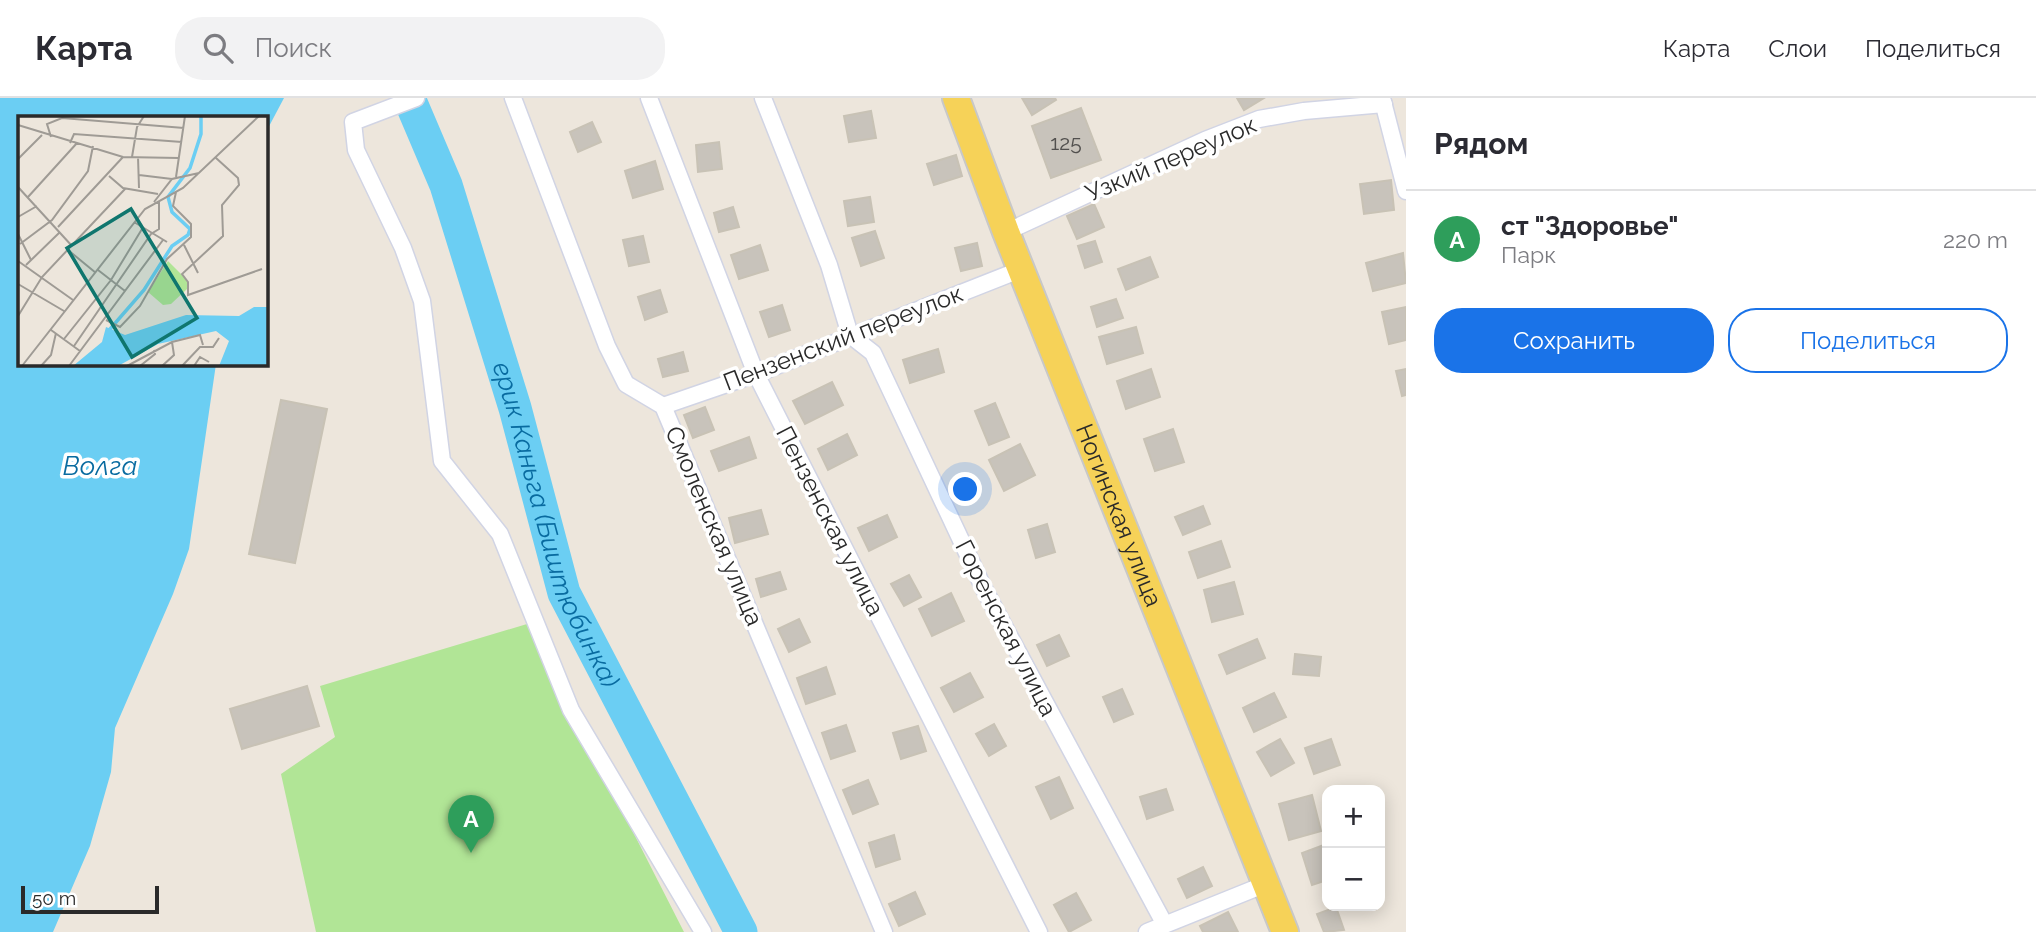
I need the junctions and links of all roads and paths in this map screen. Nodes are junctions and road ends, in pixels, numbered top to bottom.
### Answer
1 (416, 98) edge
2 (513, 98) edge
3 (649, 98) edge
4 (763, 98) edge
5 (956, 98) edge
6 (1383, 101) edge
7 (1402, 161) edge
8 (1406, 191) edge
9 (1006, 232) junction
10 (1022, 269) junction
11 (850, 335) junction
12 (756, 374) junction
13 (663, 406) junction
14 (1266, 884) junction
15 (1164, 923) junction
16 (703, 932) edge
17 (884, 932) edge
18 (1039, 932) edge
19 (1147, 932) edge
20 (1285, 932) edge

1 - 16 street
2 - 13 street, Смоленская улица
3 - 12 street, Пензенская улица
4 - 11 street
5 - 9 main road, Ногинская улица
6 - 7 street
6 - 9 street, Узкий переулок
7 - 8 street
9 - 10 main road, Ногинская улица
10 - 11 street, Пензенский переулок
10 - 14 main road, Ногинская улица
11 - 12 street, Пензенский переулок
11 - 15 street, Горенская улица
12 - 13 street, Пензенский переулок
12 - 18 street, Пензенская улица
13 - 17 street, Смоленская улица
14 - 15 street
14 - 20 main road, Ногинская улица
15 - 19 street

